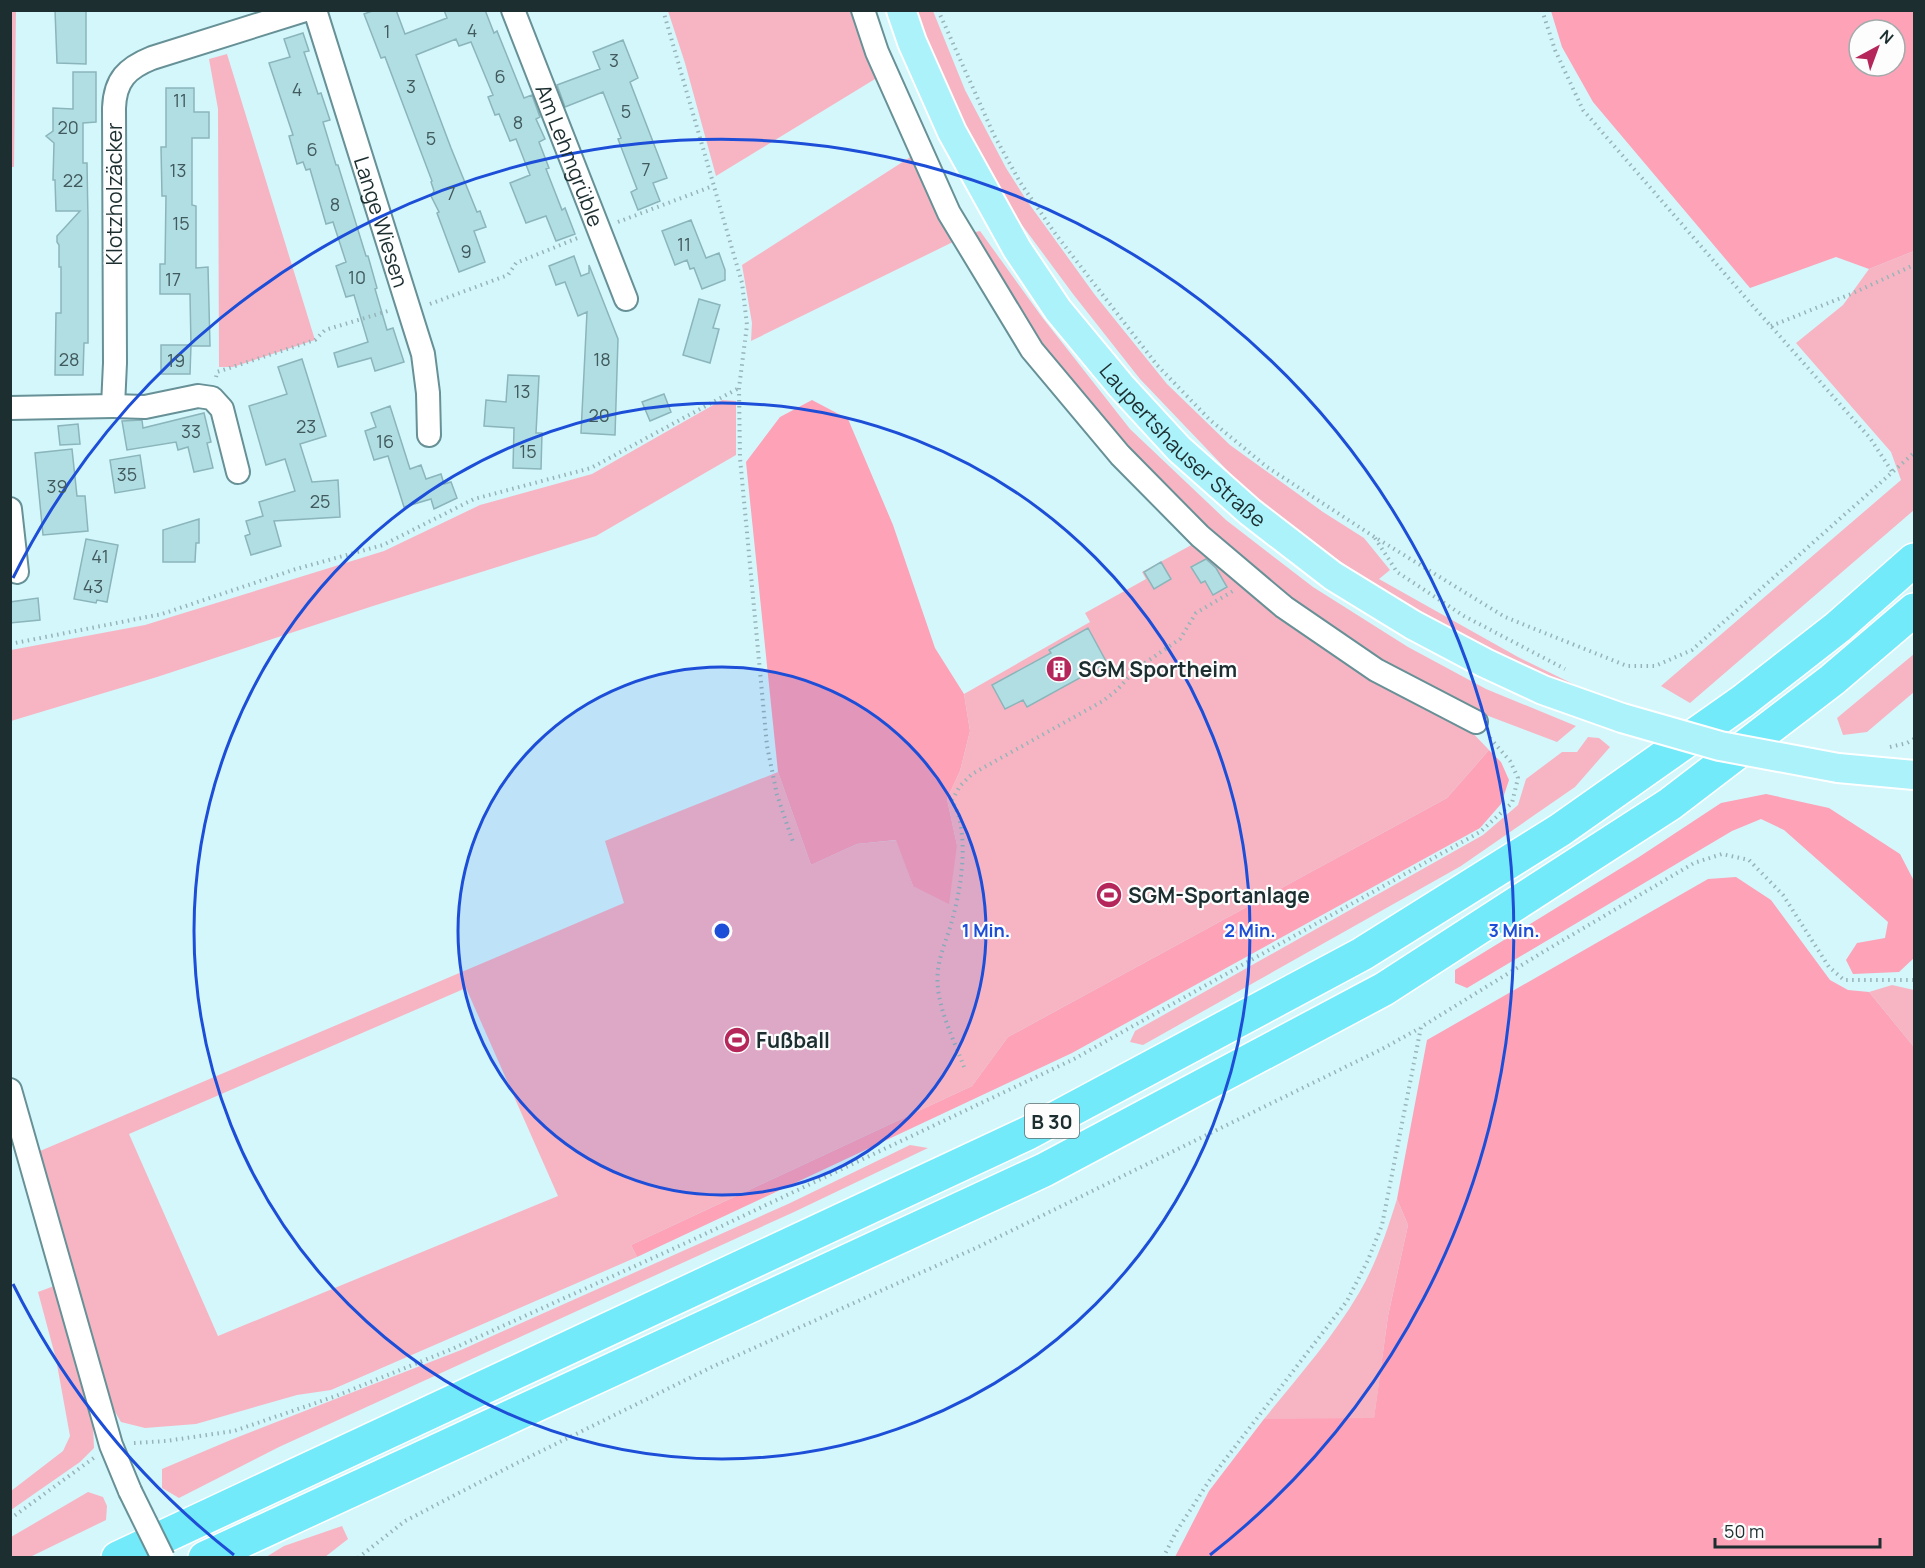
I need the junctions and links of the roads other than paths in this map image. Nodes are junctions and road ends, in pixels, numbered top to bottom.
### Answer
1 (305, 10) edge
2 (315, 10) edge
3 (513, 10) edge
4 (863, 10) edge
5 (901, 10) edge
6 (626, 299) dead end
7 (113, 406) junction
8 (10, 408) edge
9 (429, 435) dead end
10 (238, 472) dead end
11 (10, 509) edge
12 (1914, 560) edge
13 (17, 572) dead end
14 (1914, 610) edge
15 (1914, 626) edge
16 (1832, 680) junction
17 (1476, 722) road end
18 (1914, 775) edge
19 (10, 1090) edge
20 (118, 1557) edge
21 (163, 1557) edge
22 (205, 1557) edge

1 - 7 street, Klotzholzäcker
2 - 9 street, Lange Wiesen
3 - 6 street, Am Lehmgrüble
4 - 17 street
5 - 18 main road, Laupertshauser Straße, bridge
7 - 8 street
7 - 10 street
11 - 13 street
12 - 20 highway, B 30
14 - 16 highway, B 30
15 - 16 street
16 - 22 highway, B 30
19 - 21 street, bridge

